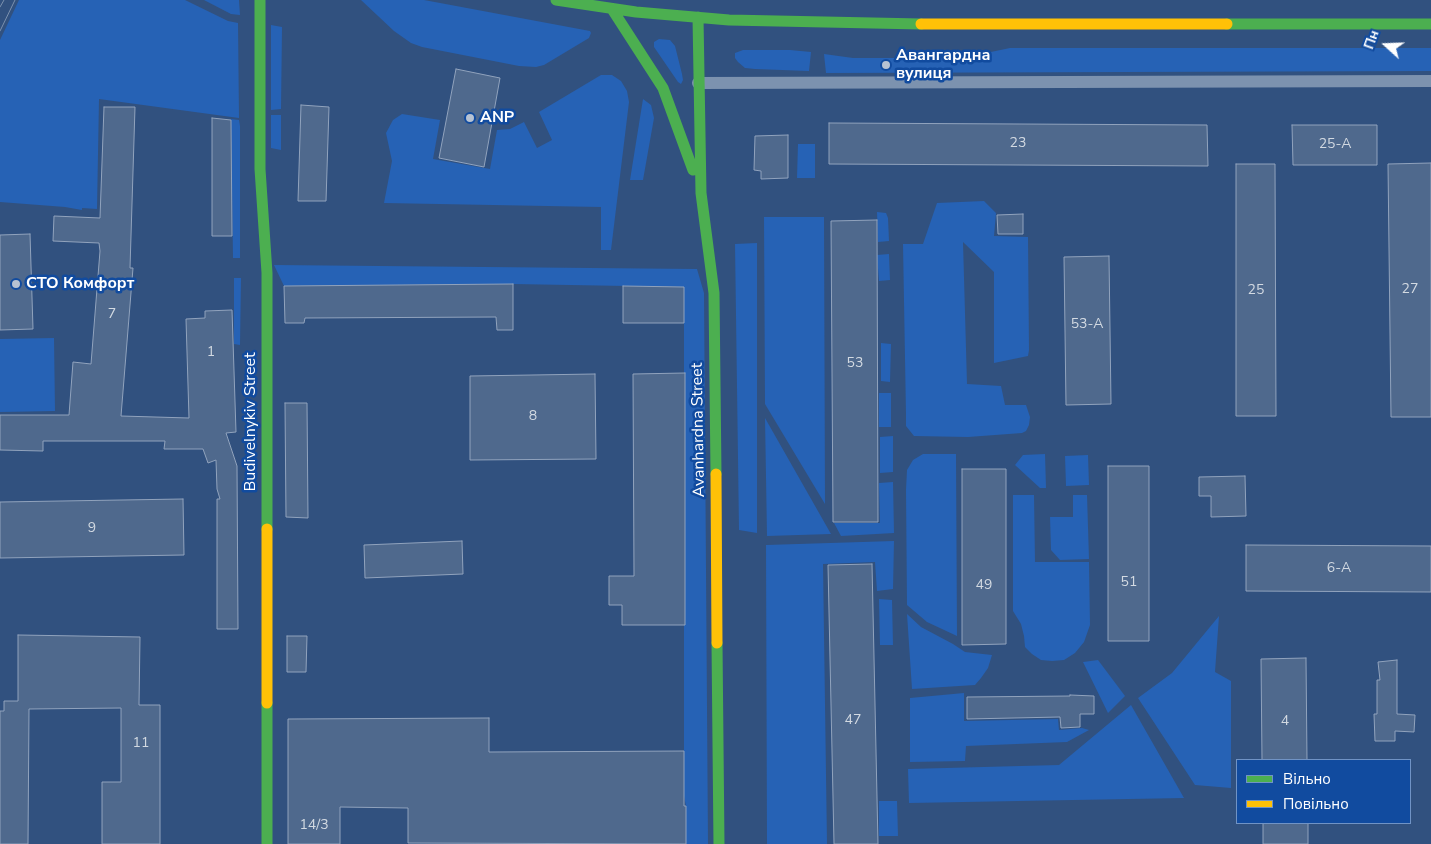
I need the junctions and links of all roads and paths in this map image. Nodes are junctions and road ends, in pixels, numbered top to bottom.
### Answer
1 (260, 0) edge
2 (556, 0) edge
3 (612, 9) junction
4 (698, 17) junction
5 (1431, 24) edge
6 (1431, 81) edge
7 (698, 83) junction
8 (701, 193) junction
9 (267, 844) edge
10 (719, 844) edge

1 - 9 street, Budivelnykiv Street
2 - 3 street
3 - 4 street
3 - 8 street
4 - 5 street
4 - 7 street, Avanhardna Street
6 - 7 lane
7 - 8 street, Avanhardna Street
8 - 10 street, Avanhardna Street

